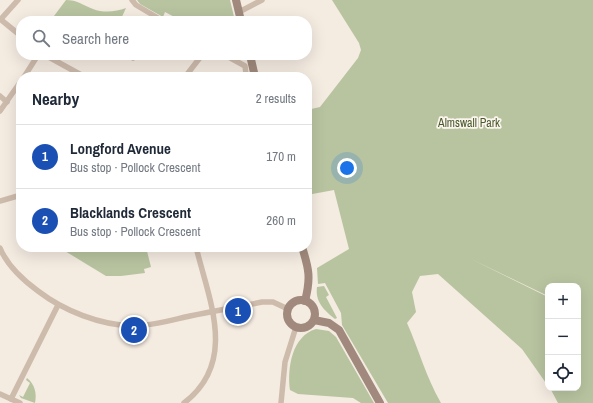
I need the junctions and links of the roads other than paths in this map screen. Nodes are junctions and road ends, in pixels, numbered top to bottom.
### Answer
1 (18, 0) edge
2 (132, 0) edge
3 (236, 0) edge
4 (262, 0) edge
5 (239, 12) junction
6 (152, 16) edge
7 (240, 16) edge
8 (0, 19) edge
9 (16, 32) edge
10 (35, 60) edge
11 (54, 60) edge
12 (198, 60) edge
13 (234, 60) edge
14 (251, 60) edge
15 (27, 72) edge
16 (76, 72) edge
17 (190, 72) edge
18 (246, 72) edge
19 (255, 72) edge
20 (16, 88) edge
21 (0, 96) edge
22 (7, 102) junction
23 (0, 111) edge
24 (16, 196) edge
25 (0, 201) edge
26 (0, 248) edge
27 (197, 252) edge
28 (304, 252) edge
29 (305, 301) junction
30 (58, 305) junction
31 (288, 309) junction
32 (213, 312) junction
33 (314, 320) junction
34 (296, 327) junction
35 (0, 394) edge
36 (11, 399) junction
37 (20, 403) edge
38 (184, 403) edge
39 (281, 403) edge
40 (380, 403) edge

1 - 8 street
2 - 6 street
3 - 5 main road
4 - 5 street
5 - 7 main road
8 - 9 street
10 - 15 street
11 - 16 street
12 - 17 street
13 - 18 street
14 - 19 main road
20 - 22 street
21 - 22 street
22 - 23 street
24 - 25 street
26 - 30 street
27 - 32 street
28 - 29 main road
29 - 31 main road
29 - 33 main road
30 - 32 street
30 - 36 street
31 - 32 street
31 - 34 main road
32 - 38 street
33 - 34 main road
33 - 40 main road
34 - 39 street
35 - 36 street
36 - 37 street

